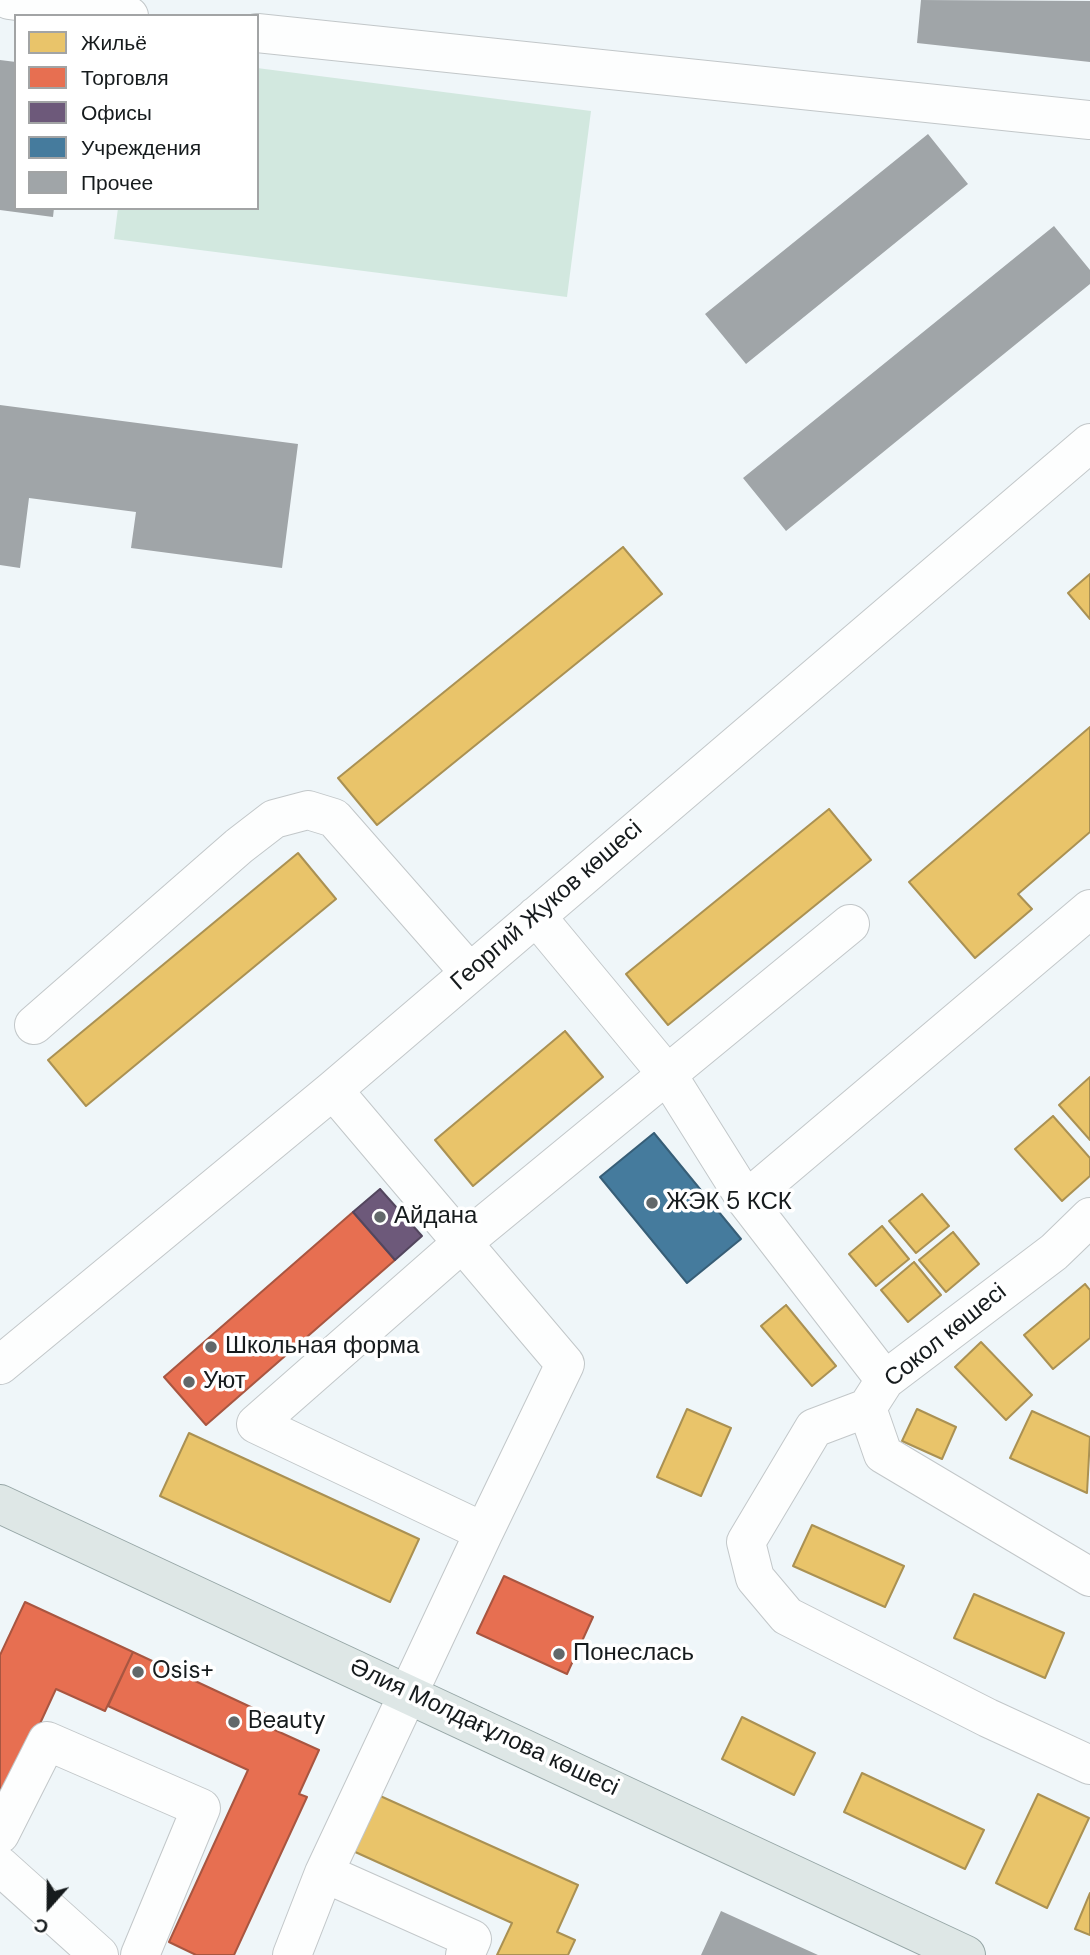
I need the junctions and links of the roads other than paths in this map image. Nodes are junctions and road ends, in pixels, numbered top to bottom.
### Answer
1 (9, 0) edge
2 (114, 14) edge
3 (259, 33) edge
4 (1090, 120) edge
5 (1090, 443) edge
6 (1090, 909) edge
7 (536, 916) junction
8 (850, 924) dead end
9 (470, 973) junction
10 (34, 1025) dead end
11 (667, 1074) junction
12 (332, 1090) junction
13 (746, 1200) junction
14 (1090, 1217) edge
15 (461, 1243) junction
16 (0, 1365) edge
17 (876, 1394) junction
18 (0, 1504) edge
19 (484, 1532) junction
20 (1090, 1577) edge
21 (408, 1692) junction
22 (1090, 1765) edge
23 (0, 1833) edge
24 (0, 1866) edge
25 (324, 1872) junction
26 (99, 1955) edge
27 (140, 1955) edge
28 (292, 1955) edge
29 (465, 1955) edge
30 (966, 1955) edge

1 - 2 street
3 - 4 street
5 - 7 street, Георгий Жуков көшесі
6 - 13 street
7 - 9 street, Георгий Жуков көшесі
7 - 11 street
8 - 11 street
9 - 10 street
9 - 12 street, Георгий Жуков көшесі
11 - 13 street
11 - 15 street
12 - 15 street
12 - 16 street, Георгий Жуков көшесі
13 - 17 street
14 - 17 street, Сокол көшесі
15 - 19 street
15 - 19 street
17 - 20 street, Сокол көшесі
17 - 22 street
18 - 21 main road, Әлия Молдағұлова көшесі
19 - 21 street
21 - 25 street
21 - 30 main road, Әлия Молдағұлова көшесі
23 - 27 street
24 - 26 street
25 - 28 street
25 - 29 street

